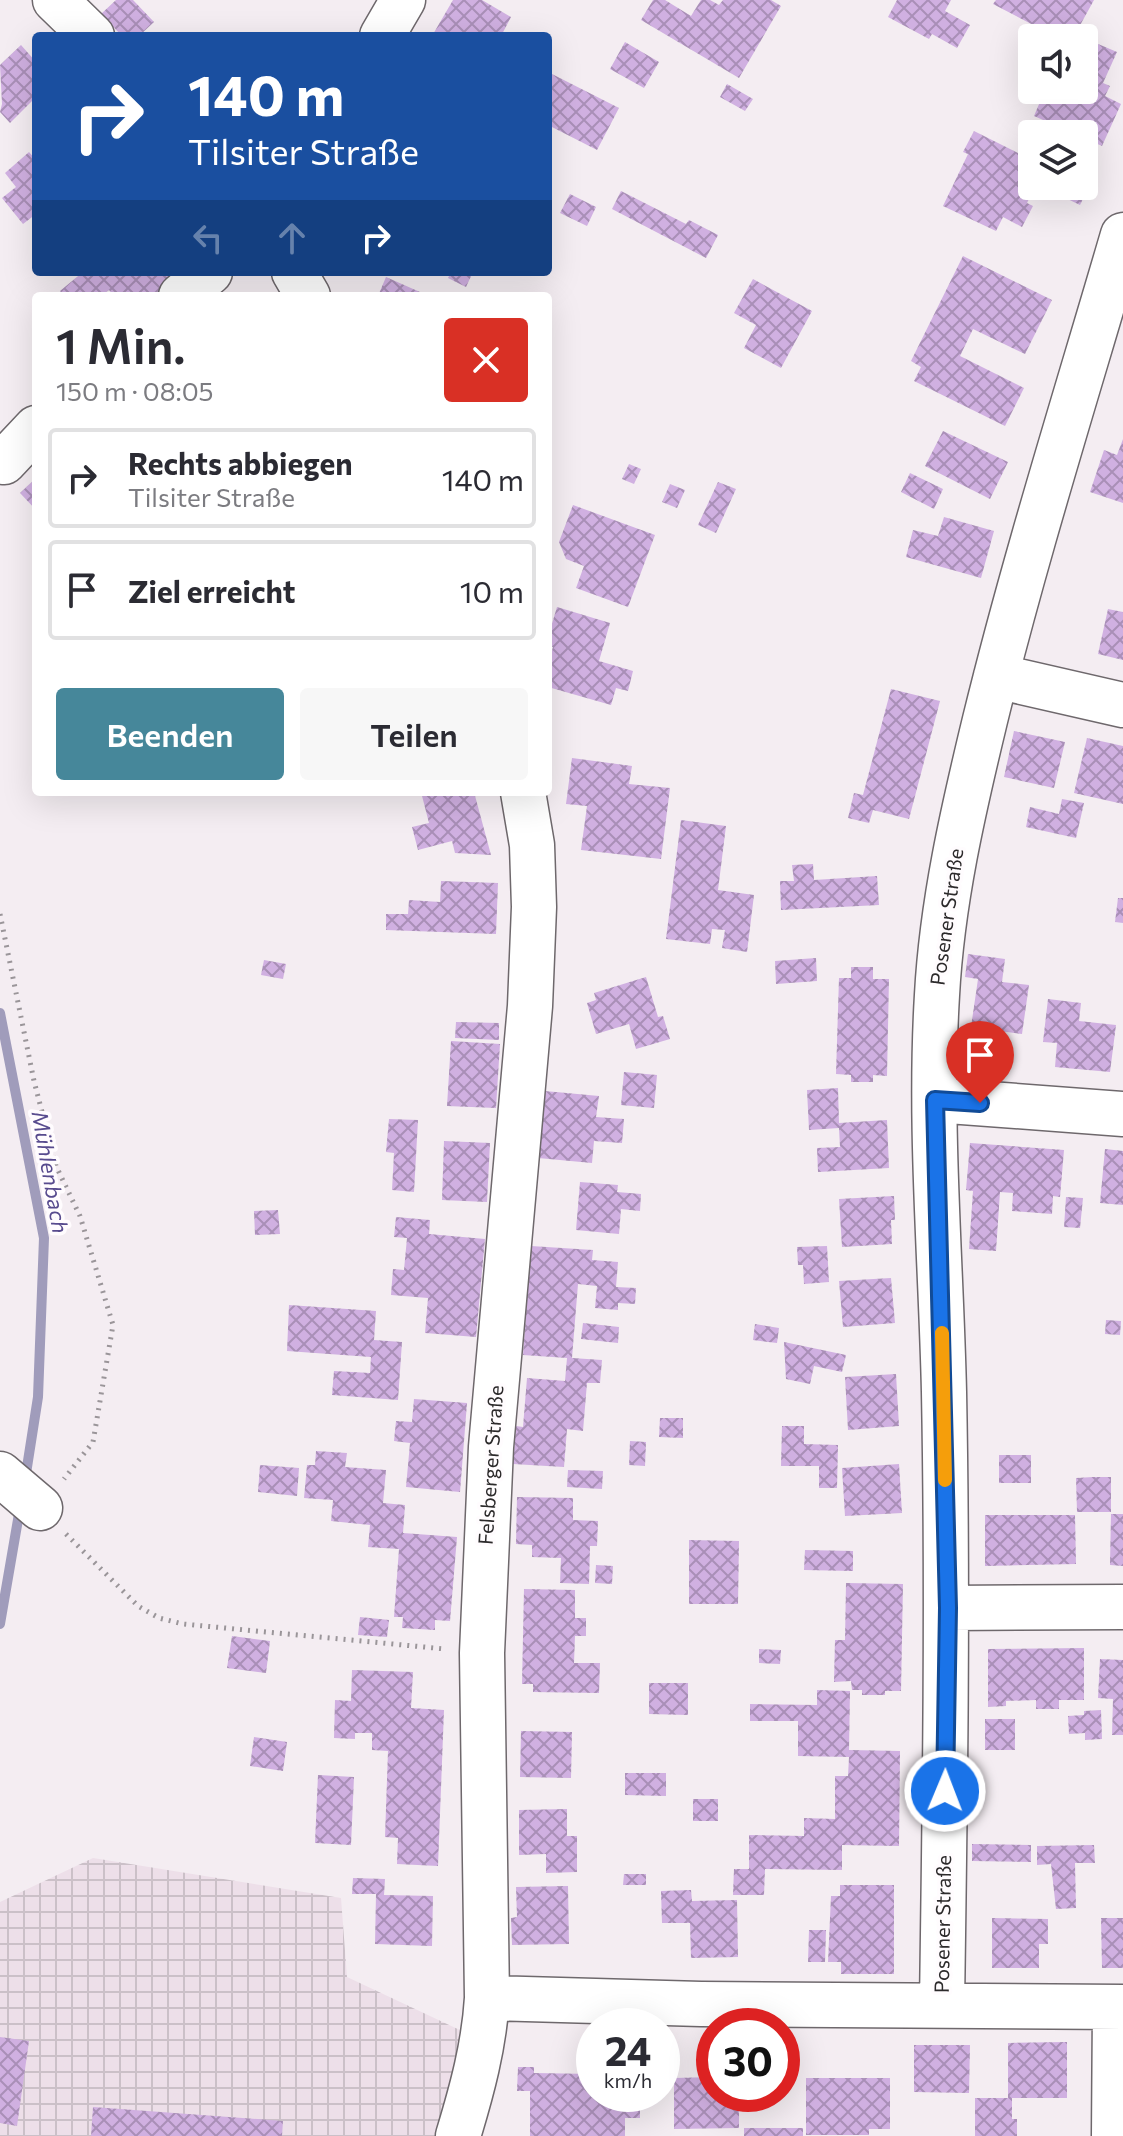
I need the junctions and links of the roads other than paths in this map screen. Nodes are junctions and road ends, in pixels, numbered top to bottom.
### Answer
1 (55, 0) edge
2 (403, 0) edge
3 (88, 32) edge
4 (384, 32) edge
5 (1123, 235) edge
6 (205, 276) edge
7 (186, 292) edge
8 (32, 432) edge
9 (4, 462) dead end
10 (996, 676) junction
11 (1123, 705) edge
12 (524, 796) edge
13 (935, 1100) junction
14 (1123, 1114) edge
15 (4, 1477) edge
16 (40, 1508) road end
17 (1123, 1607) edge
18 (948, 1608) junction
19 (487, 1998) junction
20 (942, 2005) junction
21 (1119, 2007) edge
22 (458, 2136) edge
23 (1114, 2136) edge

1 - 3 street
2 - 4 street
5 - 10 street, Posener Straße
6 - 7 street
8 - 9 street
10 - 11 street
10 - 13 street, Posener Straße
12 - 19 street, Felsberger Straße
13 - 14 street
13 - 18 street, Posener Straße
15 - 16 street
17 - 18 street
18 - 20 street, Posener Straße
19 - 20 street
19 - 22 street, Felsberger Straße
20 - 21 street
21 - 23 street

